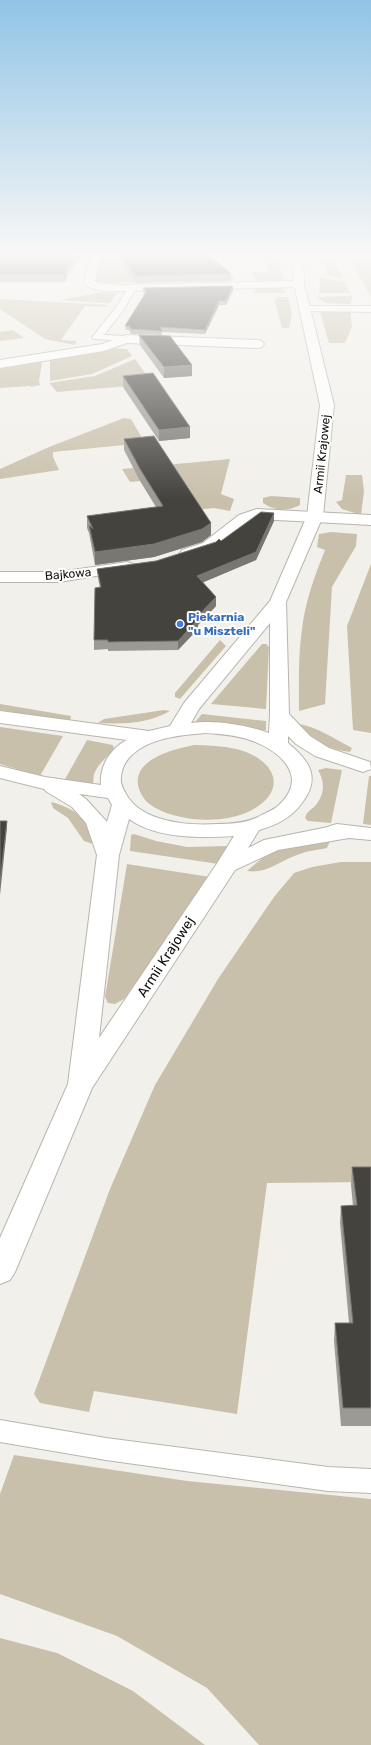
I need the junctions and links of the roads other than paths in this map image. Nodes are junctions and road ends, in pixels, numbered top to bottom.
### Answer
1 (97, 336) edge
2 (310, 336) edge
3 (126, 339) junction
4 (258, 344) dead end
5 (0, 364) edge
6 (315, 516) junction
7 (371, 520) edge
8 (171, 559) edge
9 (141, 566) edge
10 (0, 577) edge
11 (278, 602) junction
12 (191, 706) junction
13 (280, 715) junction
14 (0, 717) edge
15 (79, 728) junction
16 (178, 730) junction
17 (149, 738) junction
18 (285, 750) junction
19 (367, 767) edge
20 (0, 772) edge
21 (45, 783) junction
22 (118, 799) junction
23 (257, 824) junction
24 (361, 832) edge
25 (108, 856) junction
26 (227, 865) junction
27 (80, 1086) junction
28 (0, 1272) edge
29 (0, 1431) edge
30 (371, 1482) edge

1 - 3 lane
2 - 6 street, Armii Krajowej
3 - 4 street
3 - 5 street
6 - 7 street
6 - 8 street
6 - 11 street, Armii Krajowej
9 - 10 street, Bajkowa
11 - 12 street, Armii Krajowej
11 - 13 street, Armii Krajowej
12 - 15 street
12 - 16 street, Armii Krajowej
13 - 18 street, Armii Krajowej
13 - 19 street
14 - 15 street
15 - 17 street
16 - 17 street
16 - 18 street
17 - 22 street
18 - 19 street
18 - 23 street
20 - 21 street
21 - 22 street
21 - 25 street
22 - 23 street
22 - 25 street, Armii Krajowej
23 - 24 street
23 - 26 street, Armii Krajowej
24 - 26 street
25 - 27 street, Armii Krajowej
26 - 27 street, Armii Krajowej
27 - 28 street, Armii Krajowej
29 - 30 lane

